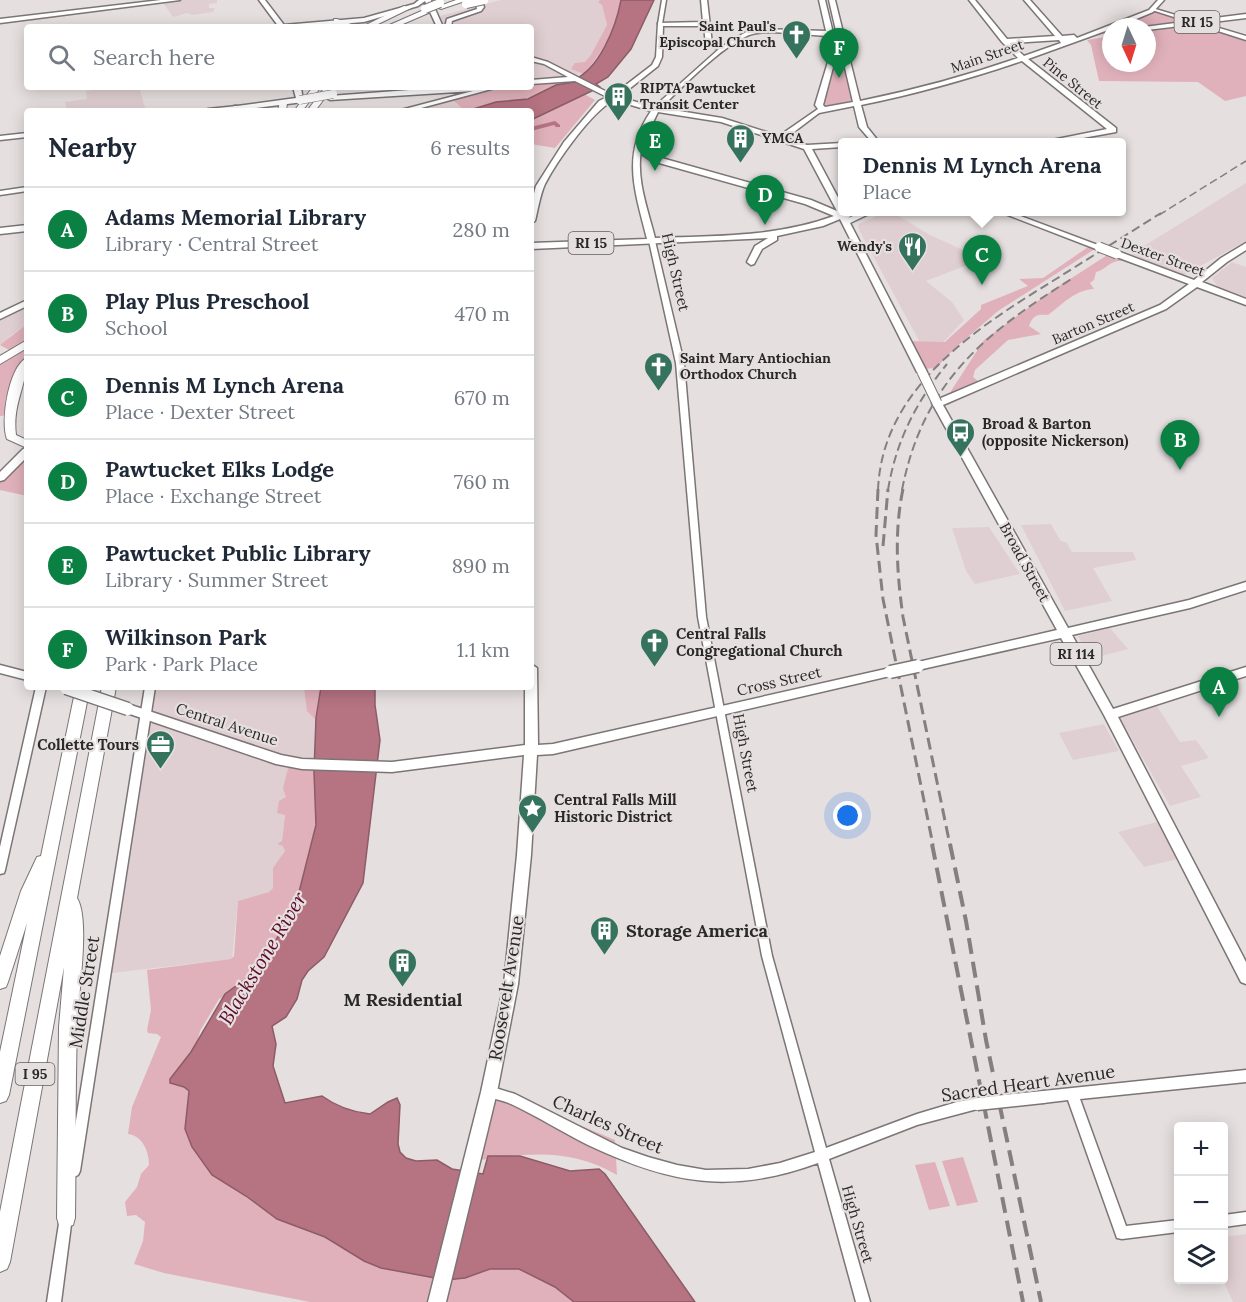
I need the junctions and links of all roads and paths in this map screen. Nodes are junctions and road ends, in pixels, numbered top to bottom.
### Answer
1 (177, 0) edge
2 (262, 0) edge
3 (423, 0) edge
4 (449, 0) edge
5 (478, 0) edge
6 (484, 0) edge
7 (664, 0) edge
8 (704, 0) edge
9 (822, 0) edge
10 (832, 0) edge
11 (972, 0) edge
12 (1027, 0) edge
13 (1161, 0) edge
14 (465, 2) edge
15 (433, 7) edge
16 (407, 8) junction
17 (1154, 9) junction
18 (1246, 16) edge
19 (0, 21) edge
20 (1199, 22) junction
21 (344, 23) edge
22 (828, 23) junction
23 (280, 24) edge
24 (328, 24) edge
25 (372, 24) edge
26 (403, 24) edge
27 (439, 24) edge
28 (448, 24) edge
29 (660, 25) junction
30 (706, 25) junction
31 (1156, 27) edge
32 (807, 31) junction
33 (830, 34) junction
34 (1102, 34) edge
35 (1089, 35) junction
36 (1060, 38) junction
37 (1246, 38) edge
38 (842, 41) junction
39 (1004, 41) junction
40 (1065, 44) junction
41 (709, 45) junction
42 (724, 48) junction
43 (711, 55) junction
44 (1023, 59) junction
45 (534, 60) edge
46 (564, 72) junction
47 (575, 79) junction
48 (543, 80) junction
49 (534, 82) edge
50 (297, 90) edge
51 (313, 90) edge
52 (350, 90) edge
53 (373, 90) edge
54 (460, 91) edge
55 (331, 93) edge
56 (382, 93) junction
57 (613, 97) junction
58 (299, 100) junction
59 (857, 103) junction
60 (283, 107) edge
61 (268, 108) edge
62 (300, 108) edge
63 (314, 108) edge
64 (409, 108) edge
65 (822, 109) junction
66 (656, 110) junction
67 (24, 135) edge
68 (782, 137) junction
69 (0, 138) edge
70 (871, 138) edge
71 (1072, 138) edge
72 (641, 142) junction
73 (838, 145) edge
74 (807, 147) junction
75 (656, 159) junction
76 (637, 166) junction
77 (24, 189) edge
78 (0, 193) edge
79 (837, 202) joint
80 (534, 206) edge
81 (820, 206) junction
82 (838, 216) edge
83 (838, 216) edge
84 (843, 216) edge
85 (847, 216) edge
86 (855, 216) edge
87 (1015, 216) edge
88 (844, 219) junction
89 (24, 228) edge
90 (0, 231) edge
91 (744, 237) junction
92 (776, 238) junction
93 (652, 240) junction
94 (534, 246) edge
95 (1246, 246) edge
96 (751, 262) dead end
97 (1195, 283) junction
98 (1246, 302) edge
99 (24, 304) edge
100 (0, 316) edge
101 (24, 345) edge
102 (0, 361) edge
103 (24, 368) edge
104 (938, 403) junction
105 (24, 443) edge
106 (24, 454) edge
107 (0, 478) edge
108 (1246, 585) edge
109 (1064, 632) junction
110 (0, 669) edge
111 (1246, 671) edge
112 (24, 675) edge
113 (40, 690) edge
114 (70, 690) edge
115 (82, 690) edge
116 (108, 690) edge
117 (117, 690) edge
118 (150, 690) edge
119 (531, 690) edge
120 (720, 711) junction
121 (146, 715) junction
122 (1110, 715) junction
123 (102, 723) junction
124 (531, 750) junction
125 (350, 766) joint
126 (52, 841) junction
127 (0, 870) edge
128 (70, 886) junction
129 (1246, 977) edge
130 (0, 982) edge
131 (1246, 1076) edge
132 (489, 1092) junction
133 (1072, 1094) junction
134 (0, 1095) edge
135 (822, 1156) junction
136 (66, 1218) junction
137 (1246, 1218) edge
138 (1228, 1220) edge
139 (1174, 1227) edge
140 (0, 1262) edge
141 (438, 1298) edge
142 (54, 1302) edge
143 (863, 1302) edge

1 - 19 main road
2 - 23 main road
3 - 16 main road
4 - 15 highway
5 - 28 main road
6 - 14 highway, bridge
7 - 29 street
8 - 30 main road
9 - 22 main road
10 - 38 main road
11 - 39 main road, Pine Street
12 - 36 main road
13 - 17 main road
14 - 15 highway
15 - 26 highway
15 - 27 main road
16 - 21 main road
16 - 25 highway
17 - 20 street
17 - 35 main road, Main Street
18 - 20 main road, RI 15
20 - 31 main road, RI 15
20 - 37 street
21 - 24 main road
22 - 32 main road
22 - 33 main road
29 - 30 main road
29 - 57 main road
30 - 41 main road
32 - 33 main road
32 - 42 main road
33 - 38 main road
33 - 65 main road
34 - 35 main road
35 - 36 main road
35 - 40 main road, Main Street
36 - 39 main road
36 - 40 main road
38 - 59 main road
39 - 44 main road, Pine Street
40 - 44 main road, Main Street
41 - 42 main road
41 - 43 main road
42 - 43 main road
43 - 66 main road
44 - 59 main road, Main Street
44 - 71 main road, Pine Street
45 - 46 main road
46 - 47 main road
46 - 48 main road
47 - 48 main road
47 - 57 main road
48 - 49 main road
50 - 58 main road
51 - 62 highway
52 - 55 main road
53 - 56 main road
54 - 56 main road
54 - 64 main road
55 - 56 main road
55 - 58 main road, bridge
55 - 63 highway
57 - 66 main road
57 - 80 main road
58 - 60 main road
59 - 65 main road, Main Street
59 - 70 main road
60 - 61 main road
65 - 68 main road
66 - 68 main road
66 - 72 main road, High Street
67 - 69 street
68 - 74 main road
72 - 75 main road
72 - 76 main road, High Street
73 - 74 main road
74 - 79 main road, Broad Street
75 - 76 main road
75 - 81 main road
76 - 93 main road, High Street
77 - 78 main road
79 - 81 main road
81 - 82 main road
83 - 88 main road
84 - 88 main road, Broad Street
85 - 88 main road, RI 15
86 - 88 main road, RI 15
87 - 97 main road, Dexter Street, bridge
88 - 91 main road, RI 15
88 - 92 main road, RI 15
88 - 104 main road, Broad Street / RI 114, bridge
89 - 90 main road
91 - 92 main road, RI 15
91 - 93 main road, RI 15
92 - 96 main road
93 - 94 main road, RI 15
93 - 120 street, High Street
95 - 97 main road, Barton Street
97 - 98 main road, Dexter Street
97 - 104 main road, Barton Street
99 - 100 main road
101 - 102 highway
103 - 105 highway
104 - 109 main road, Broad Street / RI 114
106 - 107 main road
108 - 109 main road, Cross Street
109 - 120 main road, Cross Street, bridge
109 - 122 main road, Broad Street / RI 114
110 - 112 main road
111 - 122 main road
113 - 127 street
114 - 121 main road, Central Avenue, bridge
115 - 126 highway, I 95
116 - 123 highway, I 95
117 - 123 highway
118 - 121 street, Middle Street
119 - 124 main road, Roosevelt Avenue
120 - 124 main road, Cross Street
120 - 135 street, High Street
121 - 125 main road, Central Avenue
121 - 136 street, Middle Street
122 - 129 main road, Broad Street / RI 114
123 - 128 highway, I 95
124 - 125 main road, Cross Street
124 - 132 main road, Roosevelt Avenue
126 - 130 highway
126 - 134 highway, I 95
128 - 136 highway
128 - 140 highway, I 95
131 - 133 street, Sacred Heart Avenue
132 - 135 street, Charles Street
132 - 141 main road, Roosevelt Avenue
133 - 135 street, Sacred Heart Avenue, bridge
133 - 139 street
135 - 143 street, High Street
136 - 142 street, Middle Street
137 - 138 street

